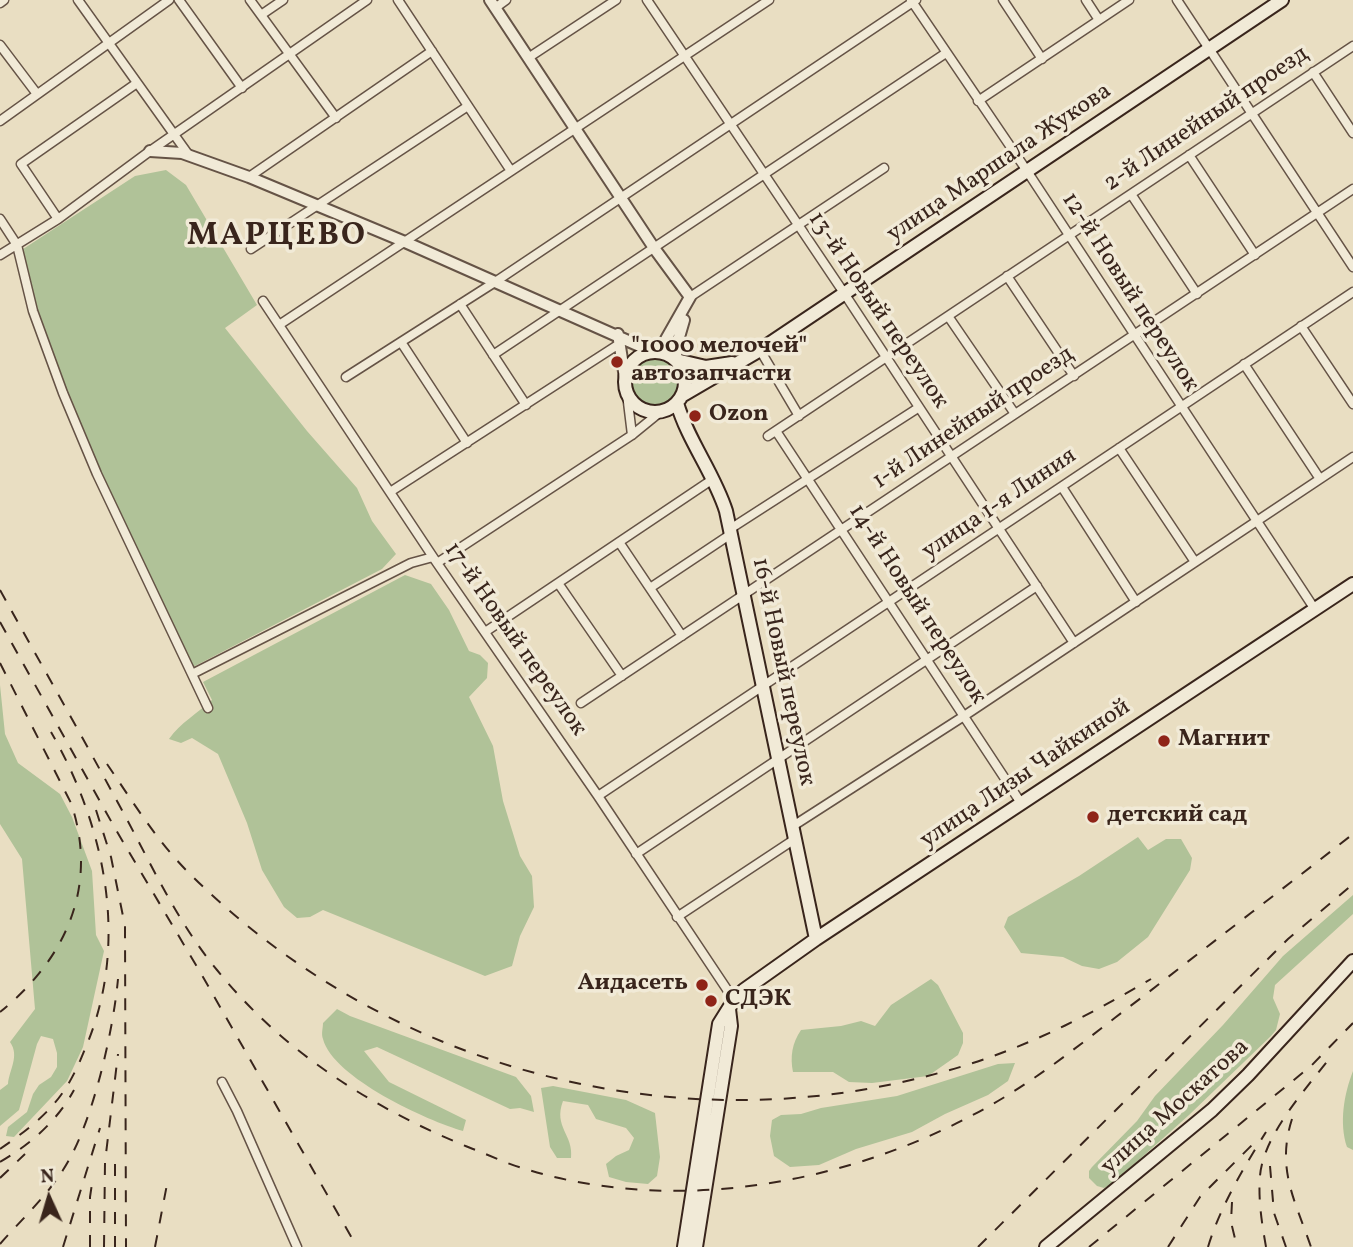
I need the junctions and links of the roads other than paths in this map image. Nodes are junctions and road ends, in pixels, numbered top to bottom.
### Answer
1 (78, 0) edge
2 (149, 0) edge
3 (169, 0) edge
4 (179, 0) edge
5 (250, 0) edge
6 (283, 0) edge
7 (367, 0) edge
8 (398, 0) edge
9 (506, 0) edge
10 (616, 0) edge
11 (647, 0) edge
12 (769, 0) edge
13 (1003, 0) edge
14 (1086, 0) edge
15 (1129, 0) edge
16 (1177, 0) edge
17 (1282, 0) edge
18 (913, 1) edge
19 (492, 4) edge
20 (156, 9) junction
21 (261, 15) junction
22 (1099, 20) junction
23 (108, 42) junction
24 (0, 44) edge
25 (1353, 46) edge
26 (1210, 48) junction
27 (432, 51) junction
28 (946, 53) junction
29 (289, 54) junction
30 (684, 56) junction
31 (528, 58) junction
32 (1042, 59) junction
33 (1313, 72) junction
34 (137, 83) junction
35 (242, 88) junction
36 (37, 94) junction
37 (978, 101) junction
38 (468, 106) junction
39 (1251, 114) junction
40 (335, 118) junction
41 (0, 121) edge
42 (730, 125) junction
43 (575, 129) junction
44 (1353, 133) edge
45 (174, 135) junction
46 (150, 151) junction
47 (189, 155) junction
48 (1189, 155) junction
49 (884, 168) dead end
50 (511, 171) junction
51 (1027, 171) junction
52 (763, 175) junction
53 (249, 177) junction
54 (1353, 189) edge
55 (1131, 194) junction
56 (621, 198) junction
57 (317, 205) junction
58 (1317, 213) junction
59 (0, 219) edge
60 (58, 219) junction
61 (796, 225) junction
62 (1068, 236) junction
63 (405, 242) junction
64 (17, 245) junction
65 (654, 248) junction
66 (251, 249) dead end
67 (0, 255) edge
68 (1255, 255) junction
69 (1353, 267) edge
70 (1007, 276) junction
71 (495, 282) junction
72 (1353, 292) edge
73 (844, 293) junction
74 (1197, 294) junction
75 (690, 297) junction
76 (263, 301) dead end
77 (460, 304) junction
78 (561, 310) junction
79 (948, 316) junction
80 (279, 325) junction
81 (1301, 326) junction
82 (618, 334) junction
83 (1134, 335) junction
84 (401, 342) junction
85 (620, 349) junction
86 (760, 350) junction
87 (653, 352) junction
88 (493, 355) junction
89 (885, 358) junction
90 (677, 360) junction
91 (740, 362) junction
92 (1244, 364) junction
93 (1074, 376) junction
94 (346, 377) dead end
95 (625, 378) junction
96 (627, 394) junction
97 (680, 399) junction
98 (1353, 404) edge
99 (526, 405) junction
100 (1181, 407) junction
101 (918, 408) junction
102 (660, 412) junction
103 (1015, 414) junction
104 (799, 416) junction
105 (682, 421) junction
106 (772, 433) joint
107 (632, 435) junction
108 (467, 443) junction
109 (1119, 448) junction
110 (951, 457) junction
111 (1353, 457) edge
112 (808, 478) junction
113 (713, 479) junction
114 (1320, 479) junction
115 (1062, 488) junction
116 (390, 492) junction
117 (1257, 521) junction
118 (998, 529) junction
119 (842, 530) junction
120 (730, 532) junction
121 (619, 542) junction
122 (435, 560) junction
123 (1195, 562) junction
124 (558, 583) junction
125 (1353, 584) edge
126 (1037, 586) junction
127 (650, 588) junction
128 (745, 594) junction
129 (889, 602) junction
130 (1136, 602) junction
131 (1314, 608) junction
132 (485, 632) junction
133 (682, 636) junction
134 (1074, 643) junction
135 (927, 660) junction
136 (192, 674) junction
137 (622, 676) junction
138 (764, 685) junction
139 (581, 703) dead end
140 (208, 708) dead end
141 (964, 716) junction
142 (779, 758) junction
143 (598, 796) junction
144 (1021, 803) junction
145 (794, 832) junction
146 (636, 854) junction
147 (677, 917) junction
148 (816, 939) junction
149 (1353, 961) edge
150 (732, 1004) junction
151 (222, 1083) dead end
152 (297, 1247) edge
153 (684, 1247) edge
154 (696, 1247) edge
155 (1046, 1247) edge

1 - 23 street
2 - 20 street
3 - 20 street
4 - 35 street
5 - 21 street
6 - 21 street
7 - 29 street
8 - 27 street
9 - 19 street
10 - 31 street
11 - 30 street, 13-й Новый переулок
12 - 30 street
13 - 32 street
14 - 22 street
15 - 22 street
16 - 26 street
17 - 26 main road, улица Маршала Жукова
18 - 28 street, 12-й Новый переулок
18 - 42 street
19 - 31 street
20 - 23 street
21 - 29 street
22 - 32 street
23 - 34 street
23 - 36 street
24 - 36 street
25 - 33 street, 2-й Линейный проезд
26 - 39 street
26 - 51 main road, улица Маршала Жукова
27 - 38 street
27 - 40 street
28 - 37 street, 12-й Новый переулок
28 - 52 street
29 - 35 street
29 - 40 street
30 - 42 street, 13-й Новый переулок
30 - 43 street
31 - 43 street
32 - 37 street
33 - 39 street, 2-й Линейный проезд
33 - 44 street
34 - 45 street
34 - 60 street
35 - 45 street
36 - 41 street
37 - 51 street, 12-й Новый переулок
38 - 50 street
38 - 57 street
39 - 48 street, 2-й Линейный проезд
39 - 58 street
40 - 53 street
42 - 52 street, 13-й Новый переулок
42 - 56 street
43 - 50 street
43 - 56 street
45 - 46 street
45 - 47 street
46 - 47 street
46 - 60 street
47 - 53 street
48 - 55 street, 2-й Линейный проезд
48 - 68 street
49 - 61 street
50 - 63 street
51 - 62 street, 12-й Новый переулок
51 - 73 main road, улица Маршала Жукова
52 - 61 street, 13-й Новый переулок
52 - 65 street
53 - 57 street
54 - 58 street, 1-й Линейный проезд
55 - 62 street, 2-й Линейный проезд
55 - 74 street
56 - 65 street
56 - 71 street
57 - 63 street
57 - 66 street
58 - 68 street, 1-й Линейный проезд
58 - 69 street
59 - 64 street
60 - 64 street
61 - 73 street, 13-й Новый переулок
61 - 75 street
62 - 70 street, 2-й Линейный проезд
62 - 83 street, 12-й Новый переулок
63 - 71 street
63 - 80 street
64 - 67 street
64 - 136 street
65 - 75 street
65 - 78 street
68 - 74 street, 1-й Линейный проезд
70 - 79 street, 2-й Линейный проезд
70 - 93 street
71 - 77 street
71 - 78 street
72 - 81 street, улица 1-я Линия
73 - 86 main road, улица Маршала Жукова
73 - 89 street, 13-й Новый переулок
74 - 83 street, 1-й Линейный проезд
75 - 87 street
75 - 90 street
76 - 80 street, 17-й Новый переулок
77 - 84 street
77 - 88 street
78 - 82 street
78 - 88 street
79 - 89 street, 2-й Линейный проезд
79 - 103 street
80 - 116 street, 17-й Новый переулок
81 - 92 street, улица 1-я Линия
81 - 98 street
82 - 85 street
82 - 87 street
83 - 93 street, 1-й Линейный проезд
83 - 100 street, 12-й Новый переулок
84 - 94 street
84 - 108 street
85 - 95 street
85 - 99 street
86 - 91 main road, улица Маршала Жукова
86 - 104 street
87 - 90 main road
87 - 95 main road
88 - 99 street
89 - 101 street, 13-й Новый переулок
89 - 104 street, 2-й Линейный проезд
90 - 91 main road, улица Маршала Жукова
90 - 97 main road
91 - 97 main road, улица Маршала Жукова
92 - 100 street, улица 1-я Линия
92 - 114 street
93 - 103 street, 1-й Линейный проезд
95 - 96 main road
96 - 102 main road
96 - 107 street
97 - 102 main road
97 - 105 main road, 16-й Новый переулок
99 - 108 street
100 - 109 street, улица 1-я Линия
100 - 117 street, 12-й Новый переулок
101 - 110 street, 13-й Новый переулок
101 - 112 street
102 - 105 main road
102 - 107 street
103 - 110 street, 1-й Линейный проезд
104 - 106 street, 2-й Линейный проезд
105 - 113 main road, 16-й Новый переулок
106 - 112 street, 14-й Новый переулок
107 - 122 street
108 - 116 street
109 - 115 street, улица 1-я Линия
109 - 123 street
110 - 118 street, 13-й Новый переулок
110 - 119 street, 1-й Линейный проезд
111 - 114 street
112 - 119 street, 14-й Новый переулок
112 - 120 street
113 - 120 main road, 16-й Новый переулок
113 - 121 street
114 - 117 street
115 - 118 street, улица 1-я Линия
115 - 130 street
116 - 122 street, 17-й Новый переулок
117 - 123 street
117 - 131 street, 12-й Новый переулок
118 - 126 street, 13-й Новый переулок
118 - 129 street, улица 1-я Линия
119 - 128 street, 1-й Линейный проезд
119 - 129 street, 14-й Новый переулок
120 - 127 street
120 - 128 main road, 16-й Новый переулок
121 - 124 street
121 - 127 street
122 - 132 street, 17-й Новый переулок
122 - 136 street
123 - 130 street
124 - 132 street
124 - 137 street
125 - 131 main road, улица Лизы Чайкиной
126 - 134 street, 13-й Новый переулок
126 - 135 street
127 - 133 street
128 - 133 street, 1-й Линейный проезд
128 - 138 main road, 16-й Новый переулок
129 - 135 street, 14-й Новый переулок
129 - 138 street, улица 1-я Линия
130 - 134 street
131 - 144 main road, улица Лизы Чайкиной
132 - 143 street, 17-й Новый переулок
133 - 137 street, 1-й Линейный проезд
134 - 141 street
135 - 141 street, 14-й Новый переулок
135 - 142 street
136 - 140 street
137 - 139 street, 1-й Линейный проезд
138 - 142 main road, 16-й Новый переулок
138 - 143 street, улица 1-я Линия
141 - 144 street, 14-й Новый переулок
141 - 145 street
142 - 145 main road, 16-й Новый переулок
142 - 146 street
143 - 146 street, 17-й Новый переулок
144 - 148 main road, улица Лизы Чайкиной
145 - 147 street
145 - 148 main road, 16-й Новый переулок
146 - 147 street, 17-й Новый переулок
147 - 150 street, 17-й Новый переулок
148 - 150 main road, улица Лизы Чайкиной
149 - 155 main road, улица Москатова
150 - 153 main road, улица Лизы Чайкиной
150 - 154 main road
151 - 152 street

